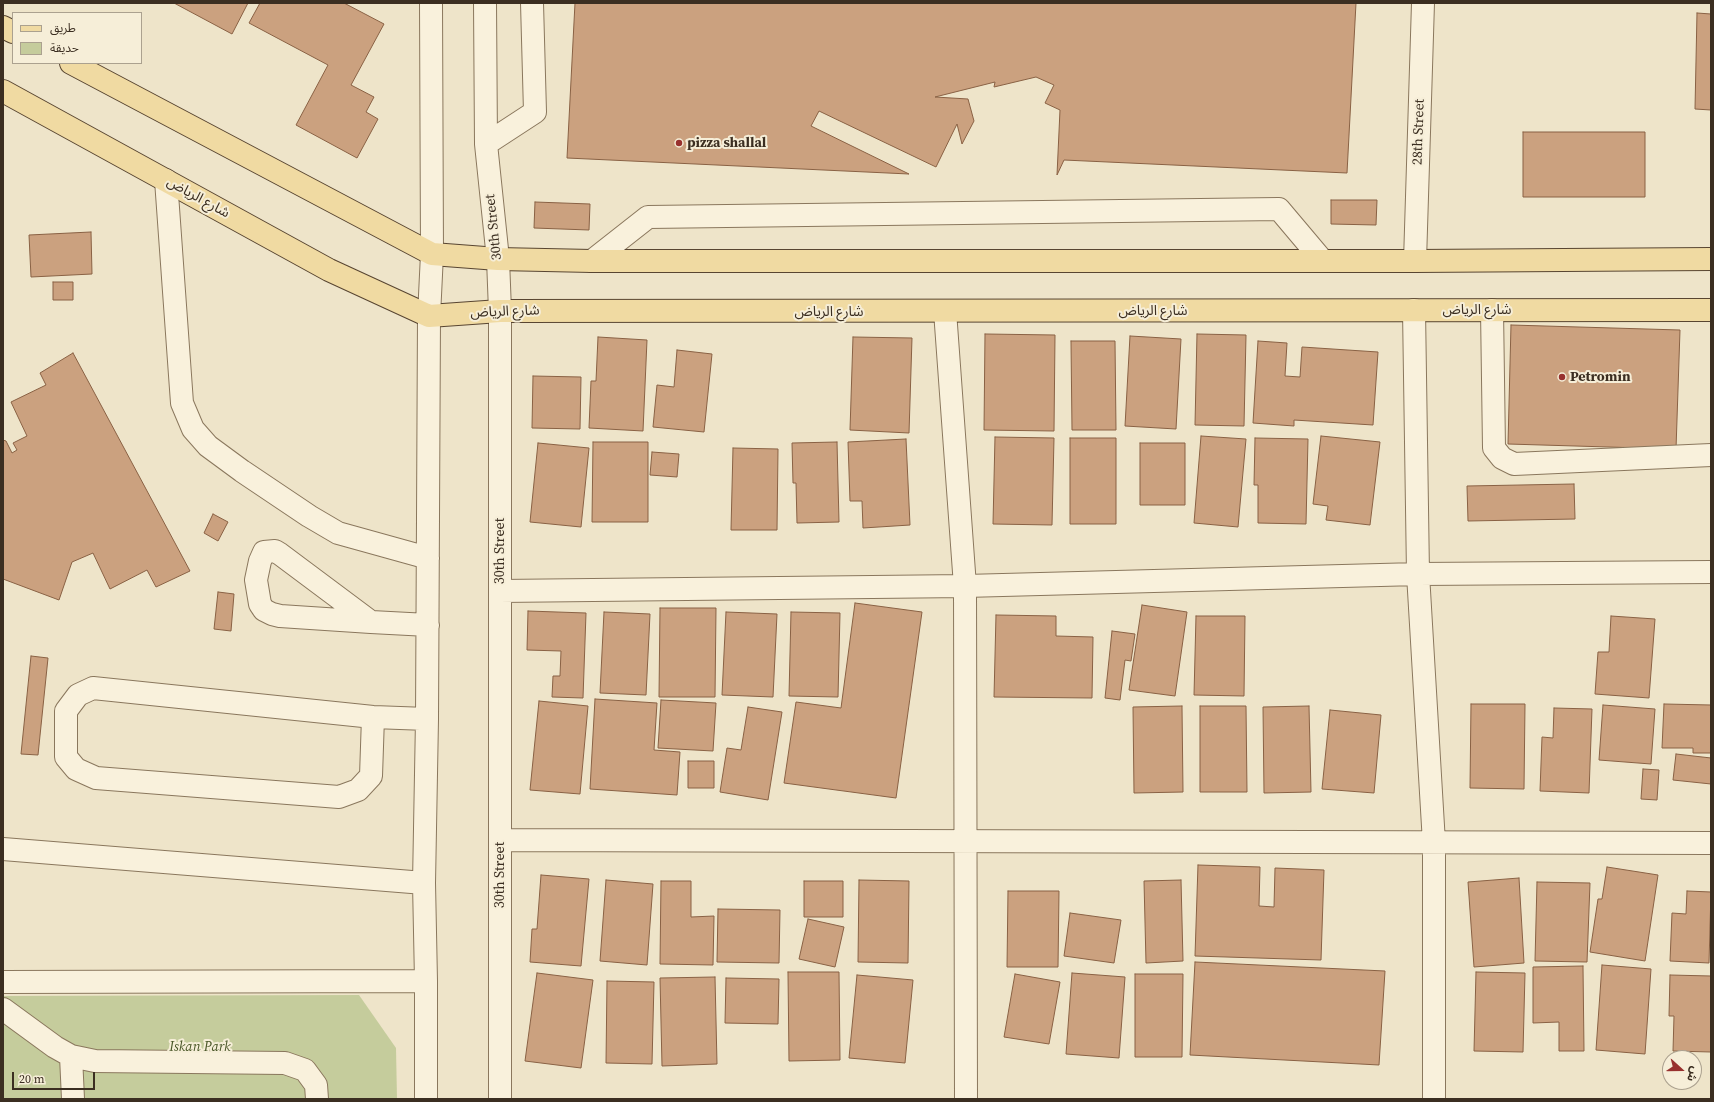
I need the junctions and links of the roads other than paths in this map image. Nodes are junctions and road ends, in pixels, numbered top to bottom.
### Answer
1 (431, 3) edge
2 (485, 3) edge
3 (532, 3) edge
4 (1423, 3) edge
5 (3, 27) edge
6 (12, 32) edge
7 (73, 64) edge
8 (3, 91) edge
9 (486, 144) junction
10 (166, 180) junction
11 (432, 254) junction
12 (498, 259) junction
13 (1711, 259) edge
14 (1322, 260) junction
15 (592, 261) junction
16 (1415, 261) junction
17 (1414, 310) junction
18 (1492, 310) junction
19 (1711, 310) edge
20 (500, 311) junction
21 (945, 311) junction
22 (429, 316) junction
23 (1711, 455) edge
24 (428, 558) junction
25 (1711, 572) edge
26 (1418, 574) junction
27 (965, 586) junction
28 (500, 591) junction
29 (371, 622) junction
30 (428, 625) junction
31 (373, 717) junction
32 (427, 719) junction
33 (500, 840) junction
34 (966, 841) junction
35 (1434, 843) junction
36 (1711, 844) edge
37 (3, 849) edge
38 (424, 883) junction
39 (426, 981) junction
40 (3, 982) edge
41 (3, 1009) edge
42 (71, 1056) junction
43 (73, 1099) edge
44 (317, 1099) edge
45 (426, 1099) edge
46 (500, 1099) edge
47 (966, 1099) edge
48 (1434, 1099) edge

1 - 11 street
2 - 9 street, 30th Street
3 - 9 street
4 - 16 street, 28th Street
5 - 6 main road
7 - 11 main road
8 - 10 main road, شارع الرياض
9 - 12 street, 30th Street
10 - 22 main road, شارع الرياض
10 - 24 street
11 - 12 main road
11 - 22 street
12 - 15 main road
12 - 20 street, 30th Street
13 - 16 main road
14 - 15 main road
14 - 15 street
14 - 16 main road
17 - 18 main road, شارع الرياض
17 - 21 main road, شارع الرياض
17 - 26 street
18 - 19 main road, شارع الرياض
18 - 23 street
20 - 21 main road, شارع الرياض
20 - 22 main road, شارع الرياض
20 - 28 street, 30th Street
21 - 27 street
22 - 24 street
24 - 30 street
25 - 26 street
26 - 27 street
26 - 35 street
27 - 28 street
27 - 34 street
28 - 33 street, 30th Street
29 - 29 street
29 - 30 street
30 - 32 street
31 - 31 street
31 - 32 street
32 - 38 street
33 - 34 street
33 - 46 street, 30th Street
34 - 35 street
34 - 47 street
35 - 36 street
35 - 48 street
37 - 38 street
38 - 39 street
39 - 40 street
39 - 45 street
41 - 42 street
42 - 43 street
42 - 44 street

